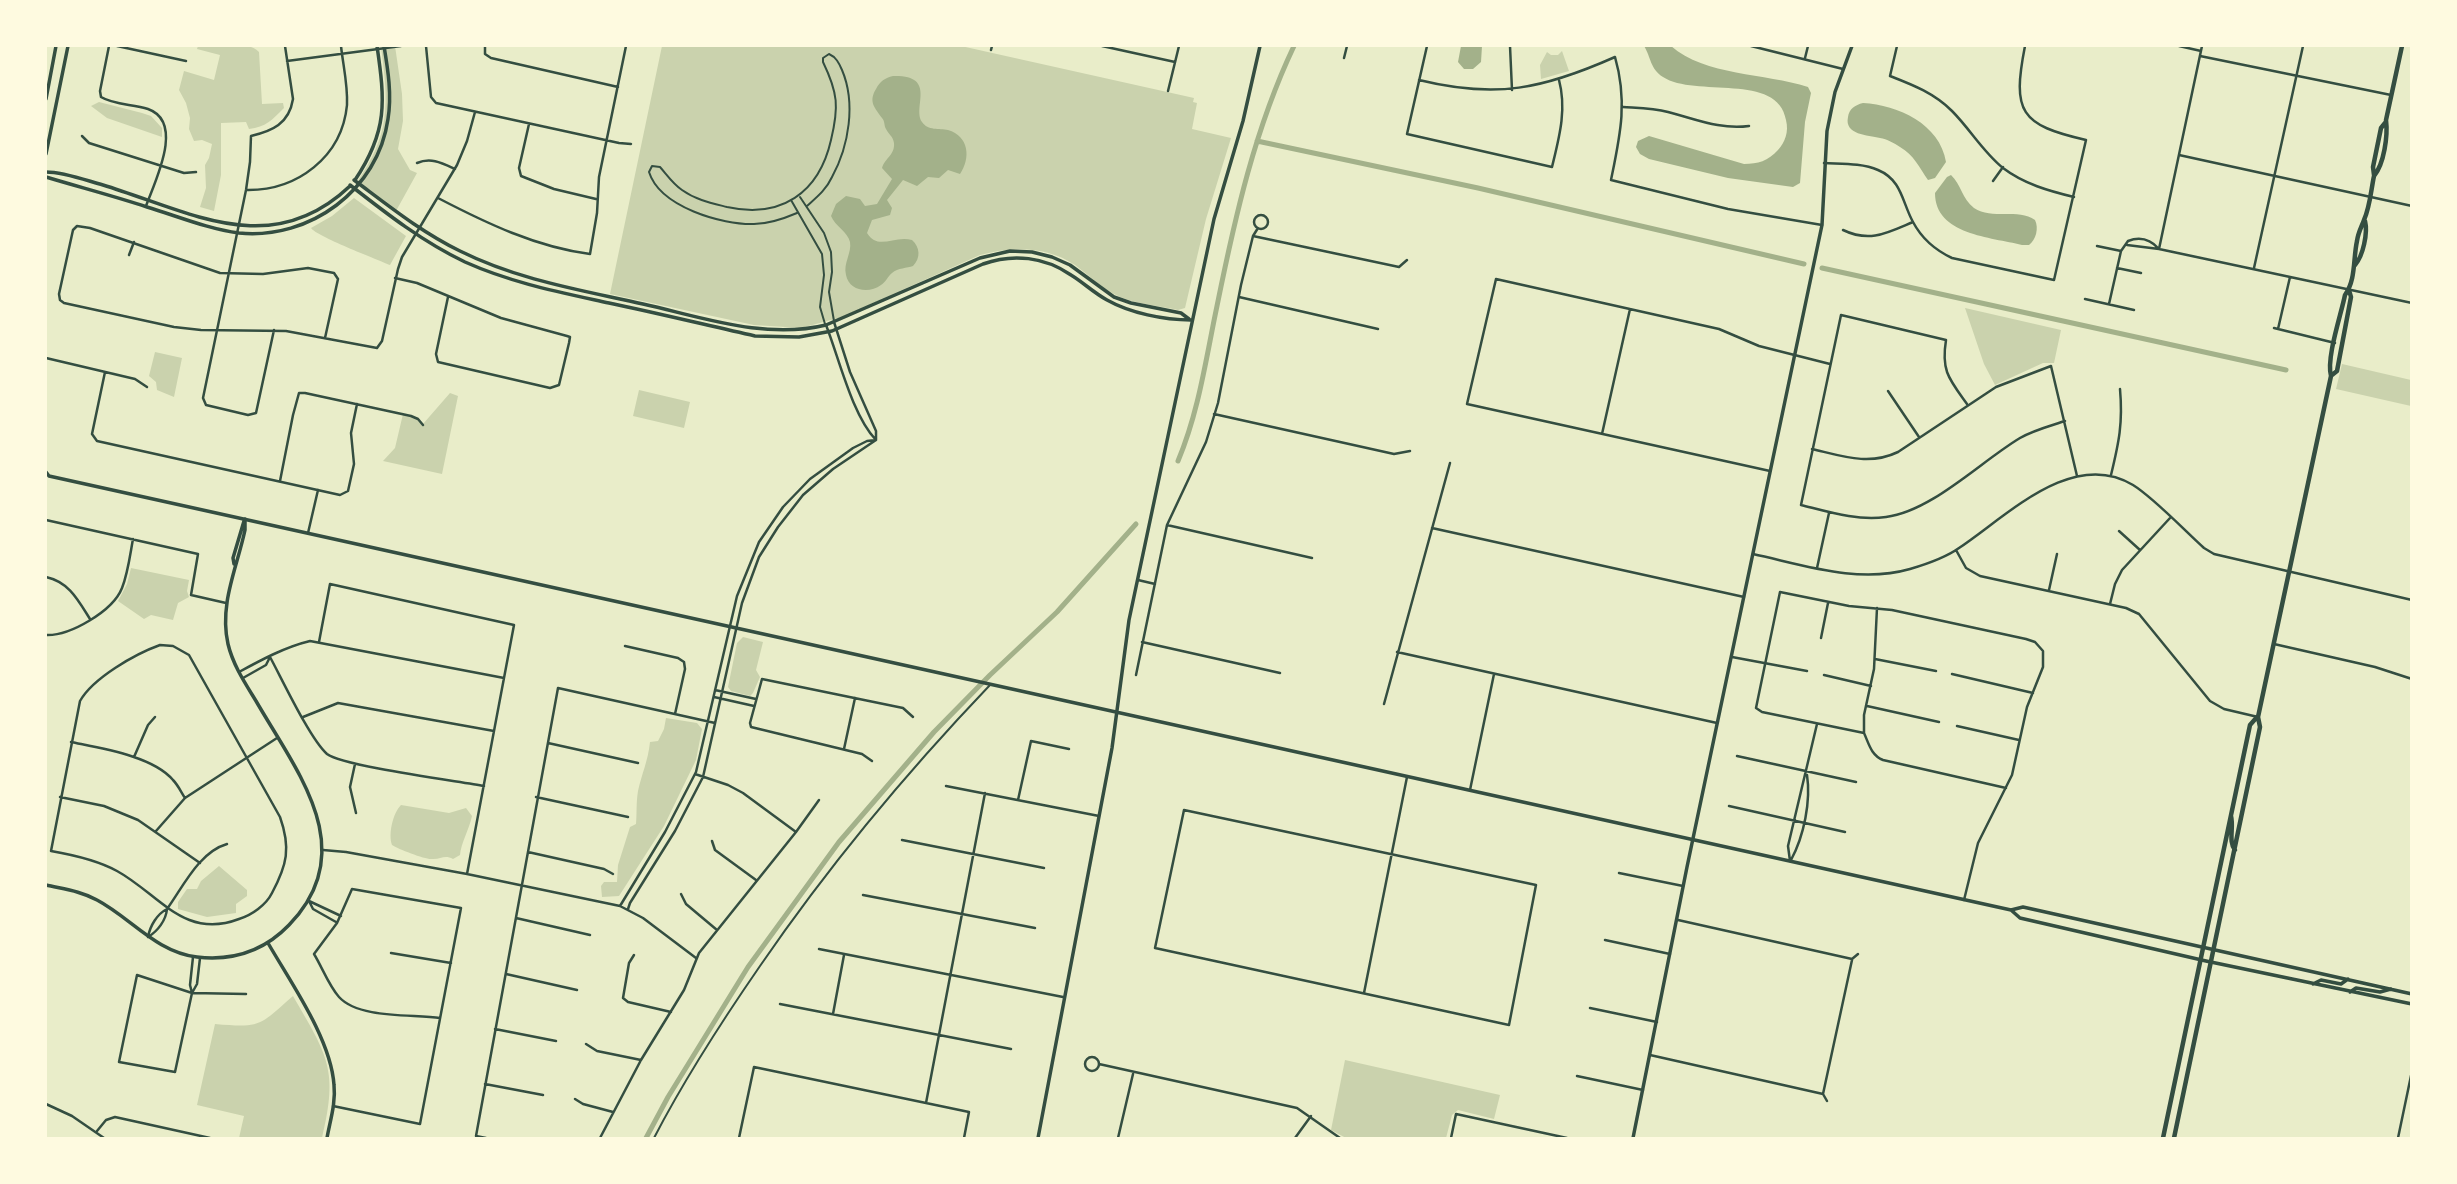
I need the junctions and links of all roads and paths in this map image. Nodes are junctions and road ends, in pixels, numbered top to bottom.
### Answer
1 (56, 46) edge
2 (68, 46) edge
3 (109, 46) edge
4 (117, 46) edge
5 (285, 46) edge
6 (341, 46) edge
7 (401, 46) edge
8 (426, 46) edge
9 (485, 46) edge
10 (626, 46) edge
11 (992, 46) edge
12 (1102, 46) edge
13 (1179, 46) edge
14 (1259, 46) edge
15 (1347, 46) edge
16 (1427, 46) edge
17 (1510, 46) edge
18 (1751, 46) edge
19 (1808, 46) edge
20 (1853, 46) edge
21 (1897, 46) edge
22 (2025, 46) edge
23 (2179, 46) edge
24 (2202, 46) edge
25 (2303, 46) edge
26 (2402, 46) edge
27 (385, 47) edge
28 (377, 48) edge
29 (991, 50) dead end
30 (2201, 51) junction
31 (342, 54) junction
32 (2200, 56) junction
33 (1344, 58) dead end
34 (1805, 58) junction
35 (186, 61) dead end
36 (287, 61) junction
37 (1175, 61) junction
38 (1843, 69) junction
39 (2296, 76) junction
40 (1419, 80) junction
41 (1559, 80) junction
42 (618, 87) junction
43 (1511, 90) junction
44 (1168, 91) dead end
45 (2391, 95) junction
46 (46, 99) edge
47 (1623, 107) junction
48 (475, 111) junction
49 (529, 124) junction
50 (1749, 127) dead end
51 (82, 136) dead end
52 (607, 141) junction
53 (631, 144) dead end
54 (46, 154) edge
55 (2179, 155) junction
56 (417, 163) dead end
57 (1824, 163) junction
58 (159, 165) junction
59 (2003, 167) junction
60 (455, 169) junction
61 (196, 172) dead end
62 (46, 174) edge
63 (2274, 177) junction
64 (1993, 181) dead end
65 (352, 183) junction
66 (357, 187) junction
67 (246, 190) junction
68 (799, 195) junction
69 (2074, 197) junction
70 (2369, 197) junction
71 (438, 198) junction
72 (148, 199) junction
73 (597, 199) junction
74 (791, 200) junction
75 (146, 206) junction
76 (807, 206) junction
77 (2412, 206) edge
78 (797, 213) junction
79 (1913, 222) junction
80 (1822, 225) junction
81 (239, 226) junction
82 (418, 228) junction
83 (1258, 228) dead end
84 (1843, 230) dead end
85 (238, 233) junction
86 (415, 233) junction
87 (1253, 236) junction
88 (134, 242) junction
89 (2127, 245) junction
90 (2097, 246) dead end
91 (2159, 248) junction
92 (2121, 251) junction
93 (129, 256) dead end
94 (1407, 260) dead end
95 (2117, 268) junction
96 (2254, 268) junction
97 (2141, 273) dead end
98 (229, 274) junction
99 (2290, 276) junction
100 (396, 278) junction
101 (2349, 289) junction
102 (609, 296) junction
103 (448, 297) junction
104 (1239, 297) junction
105 (2085, 299) dead end
106 (608, 303) junction
107 (2412, 303) edge
108 (2109, 304) junction
109 (1630, 309) junction
110 (2134, 310) dead end
111 (1191, 320) junction
112 (834, 323) junction
113 (825, 325) junction
114 (1378, 329) dead end
115 (217, 330) junction
116 (274, 330) junction
117 (836, 330) junction
118 (828, 332) junction
119 (326, 338) junction
120 (2334, 343) junction
121 (1794, 356) junction
122 (46, 358) edge
123 (1830, 364) junction
124 (105, 372) junction
125 (2331, 376) junction
126 (147, 387) dead end
127 (2120, 389) dead end
128 (1888, 391) dead end
129 (357, 404) junction
130 (1967, 404) junction
131 (1214, 414) junction
132 (2065, 421) junction
133 (423, 425) dead end
134 (1602, 434) junction
135 (1919, 437) junction
136 (876, 440) junction
137 (1812, 449) junction
138 (1410, 451) dead end
139 (1450, 463) dead end
140 (1770, 471) junction
141 (47, 475) edge
142 (2111, 475) junction
143 (2077, 476) junction
144 (280, 482) junction
145 (318, 490) junction
146 (1829, 512) junction
147 (2171, 518) junction
148 (245, 519) junction
149 (46, 520) edge
150 (1167, 525) junction
151 (1432, 528) junction
152 (2119, 531) dead end
153 (308, 533) junction
154 (133, 539) junction
155 (1956, 550) junction
156 (2140, 550) junction
157 (1753, 554) junction
158 (2057, 554) dead end
159 (1312, 558) dead end
160 (1817, 568) junction
161 (2289, 572) junction
162 (46, 576) edge
163 (1138, 580) junction
164 (1155, 584) junction
165 (2049, 590) junction
166 (1744, 597) junction
167 (2412, 600) edge
168 (226, 603) junction
169 (1829, 603) junction
170 (2110, 604) junction
171 (1877, 608) junction
172 (90, 619) junction
173 (730, 626) junction
174 (737, 628) junction
175 (46, 635) edge
176 (1821, 638) dead end
177 (318, 642) junction
178 (1142, 642) junction
179 (2274, 645) junction
180 (625, 646) dead end
181 (1397, 652) junction
182 (270, 657) junction
183 (1731, 657) junction
184 (1875, 659) junction
185 (1765, 665) junction
186 (1807, 671) dead end
187 (1936, 671) dead end
188 (239, 672) junction
189 (1280, 673) dead end
190 (1494, 674) junction
191 (1952, 674) dead end
192 (1824, 675) dead end
193 (1136, 676) dead end
194 (242, 678) junction
195 (504, 678) junction
196 (2412, 680) edge
197 (990, 684) junction
198 (1871, 686) junction
199 (715, 690) junction
200 (723, 692) junction
201 (2033, 693) junction
202 (714, 697) junction
203 (855, 698) junction
204 (721, 699) junction
205 (756, 699) junction
206 (1384, 704) dead end
207 (754, 706) junction
208 (1866, 706) junction
209 (1117, 712) junction
210 (675, 714) junction
211 (155, 717) dead end
212 (303, 717) junction
213 (913, 717) dead end
214 (2258, 717) junction
215 (708, 722) junction
216 (1939, 722) dead end
217 (716, 723) junction
218 (1717, 723) junction
219 (1817, 724) junction
220 (1957, 726) dead end
221 (494, 731) junction
222 (1864, 733) junction
223 (277, 738) junction
224 (2020, 740) junction
225 (71, 742) junction
226 (548, 743) junction
227 (844, 749) junction
228 (1069, 749) dead end
229 (1737, 756) dead end
230 (134, 757) junction
231 (246, 757) junction
232 (872, 761) dead end
233 (638, 763) dead end
234 (355, 764) junction
235 (1807, 771) junction
236 (695, 774) junction
237 (703, 777) junction
238 (1407, 777) junction
239 (1856, 782) dead end
240 (484, 786) junction
241 (946, 786) dead end
242 (2006, 789) junction
243 (1470, 790) junction
244 (985, 793) junction
245 (60, 797) junction
246 (536, 797) junction
247 (185, 798) junction
248 (819, 800) dead end
249 (1018, 800) junction
250 (1729, 806) dead end
251 (356, 813) dead end
252 (1100, 816) junction
253 (2231, 816) junction
254 (628, 817) dead end
255 (1794, 821) junction
256 (1803, 823) junction
257 (156, 831) junction
258 (796, 832) junction
259 (1845, 832) dead end
260 (902, 840) dead end
261 (1693, 840) junction
262 (712, 841) dead end
263 (227, 844) dead end
264 (323, 850) junction
265 (2235, 850) junction
266 (528, 852) junction
267 (973, 854) junction
268 (1391, 854) junction
269 (1790, 861) junction
270 (200, 863) junction
271 (1044, 869) dead end
272 (1619, 873) dead end
273 (467, 874) junction
274 (613, 874) dead end
275 (757, 881) junction
276 (46, 885) edge
277 (522, 885) junction
278 (1684, 886) junction
279 (681, 894) dead end
280 (863, 895) dead end
281 (1964, 900) junction
282 (309, 901) junction
283 (620, 906) junction
284 (167, 909) junction
285 (628, 909) junction
286 (2011, 910) junction
287 (962, 914) junction
288 (341, 916) junction
289 (516, 918) junction
290 (1677, 920) junction
291 (337, 923) junction
292 (1035, 928) dead end
293 (718, 930) junction
294 (590, 936) dead end
295 (148, 937) junction
296 (1605, 940) dead end
297 (268, 943) junction
298 (2205, 948) junction
299 (819, 949) dead end
300 (2215, 950) junction
301 (391, 953) dead end
302 (844, 954) junction
303 (1670, 954) junction
304 (1858, 954) dead end
305 (634, 955) dead end
306 (193, 957) junction
307 (201, 957) junction
308 (696, 958) junction
309 (1852, 959) junction
310 (2202, 960) junction
311 (2212, 962) junction
312 (451, 963) junction
313 (506, 974) junction
314 (950, 975) junction
315 (2348, 979) junction
316 (2314, 984) junction
317 (2392, 989) junction
318 (577, 990) dead end
319 (2350, 992) junction
320 (192, 993) junction
321 (1364, 993) junction
322 (246, 994) dead end
323 (2412, 994) edge
324 (1065, 997) junction
325 (780, 1004) dead end
326 (2412, 1004) edge
327 (1590, 1008) dead end
328 (671, 1012) junction
329 (833, 1014) junction
330 (440, 1018) junction
331 (1657, 1022) junction
332 (495, 1029) junction
333 (939, 1034) junction
334 (556, 1041) dead end
335 (586, 1044) dead end
336 (1012, 1049) dead end
337 (1650, 1055) junction
338 (641, 1060) junction
339 (1099, 1065) dead end
340 (2412, 1072) edge
341 (1133, 1073) junction
342 (1577, 1076) dead end
343 (485, 1084) junction
344 (1643, 1090) junction
345 (1824, 1094) junction
346 (543, 1095) dead end
347 (575, 1099) dead end
348 (2406, 1099) junction
349 (2412, 1100) edge
350 (1827, 1101) dead end
351 (925, 1103) junction
352 (46, 1104) edge
353 (333, 1106) junction
354 (613, 1112) junction
355 (1311, 1116) junction
356 (97, 1132) junction
357 (210, 1138) edge
358 (104, 1139) edge
359 (327, 1139) edge
360 (486, 1139) edge
361 (600, 1139) edge
362 (654, 1139) edge
363 (739, 1139) edge
364 (964, 1139) edge
365 (1038, 1139) edge
366 (1118, 1139) edge
367 (1295, 1139) edge
368 (1340, 1139) edge
369 (1451, 1139) edge
370 (1567, 1139) edge
371 (1633, 1139) edge
372 (2163, 1139) edge
373 (2174, 1139) edge
374 (2398, 1139) edge

1 - 46 street
2 - 54 street
3 - 58 street
4 - 35 street
5 - 36 street
6 - 31 street
7 - 27 street
8 - 48 street
9 - 42 street
10 - 42 street
11 - 29 street
12 - 37 street
13 - 37 street
14 - 111 street
15 - 33 street
16 - 40 street
17 - 43 street
18 - 34 street
19 - 34 street
20 - 38 street
21 - 59 street
22 - 69 street
23 - 30 street
24 - 30 street
25 - 39 street
26 - 45 main road
27 - 28 street
27 - 66 street
28 - 31 street
28 - 65 street
30 - 32 street
31 - 36 street
31 - 67 street
32 - 39 street
32 - 55 street
34 - 38 street
36 - 67 street
37 - 44 street
38 - 57 street
39 - 45 street
39 - 63 street
40 - 41 street
40 - 43 street
41 - 43 street
41 - 47 street
42 - 52 street
45 - 70 main road
47 - 50 street
47 - 80 street
48 - 49 street
48 - 60 street
49 - 52 street
49 - 73 street
51 - 58 street
52 - 53 street
52 - 73 street
55 - 63 street
55 - 91 street
56 - 60 street
57 - 79 street
57 - 80 street
58 - 61 street
58 - 72 street
59 - 64 street
59 - 69 street
60 - 71 street
62 - 72 street
62 - 75 street
63 - 70 street
63 - 96 street
65 - 66 street
65 - 81 street
66 - 82 street
66 - 85 street
66 - 86 street
67 - 81 street
68 - 74 lane
68 - 76 lane
68 - 76 lane
69 - 79 street
70 - 77 street
70 - 101 main road
71 - 73 street
71 - 82 street
72 - 75 street
72 - 81 street
74 - 78 lane
74 - 78 lane
75 - 85 street
76 - 112 lane
78 - 113 lane
79 - 84 street
80 - 121 street
81 - 85 street
82 - 86 street
82 - 102 street
83 - 87 street
85 - 98 street
86 - 100 street
86 - 106 street
87 - 94 street
87 - 104 street
88 - 93 street
88 - 98 street
88 - 115 street
89 - 91 street
89 - 91 street
89 - 92 street
90 - 92 street
91 - 96 street
92 - 95 street
95 - 97 street
95 - 108 street
96 - 99 street
98 - 115 street
98 - 119 street
99 - 101 street
99 - 120 street
100 - 103 street
100 - 119 street
101 - 107 street
101 - 120 main road
101 - 125 main road
102 - 106 street
102 - 113 street
103 - 103 street
104 - 114 street
104 - 131 street
105 - 108 street
106 - 118 street
108 - 110 street
109 - 121 street
109 - 134 street
109 - 134 street
111 - 112 street
111 - 117 street
111 - 163 street
112 - 113 street
112 - 117 street
113 - 118 street
115 - 116 street
115 - 116 street
116 - 119 street
117 - 118 street
117 - 136 street
118 - 136 street
120 - 125 main road
121 - 123 street
121 - 140 street
122 - 124 street
123 - 130 street
123 - 137 street
124 - 126 street
124 - 144 street
125 - 161 main road
127 - 142 street
128 - 135 street
129 - 133 street
129 - 144 street
129 - 145 street
130 - 132 street
130 - 135 street
131 - 138 street
131 - 150 street
132 - 143 street
132 - 146 street
134 - 140 street
135 - 137 street
136 - 173 street
136 - 174 street
137 - 146 street
139 - 151 street
140 - 157 street
141 - 148 street
142 - 143 street
142 - 147 street
143 - 155 street
144 - 145 street
145 - 153 street
146 - 160 street
147 - 156 street
147 - 161 street
148 - 153 street
148 - 168 street
149 - 154 street
150 - 159 street
150 - 164 street
151 - 166 street
151 - 181 street
152 - 156 street
153 - 173 street
154 - 168 street
154 - 172 street
155 - 160 street
155 - 165 street
156 - 170 street
157 - 160 street
157 - 166 street
158 - 165 street
161 - 167 street
161 - 179 main road
162 - 172 street
163 - 164 street
163 - 209 street
164 - 178 street
165 - 170 street
166 - 183 street
168 - 188 street
169 - 171 street
169 - 176 street
169 - 185 street
170 - 214 street
171 - 184 street
171 - 201 street
172 - 175 street
173 - 174 street
173 - 199 street
174 - 197 street
174 - 200 street
177 - 182 street
177 - 195 street
177 - 195 street
178 - 189 street
178 - 193 street
179 - 196 street
179 - 214 main road
180 - 210 street
181 - 190 street
181 - 206 street
182 - 188 street
182 - 194 street
182 - 212 street
183 - 185 street
183 - 218 street
184 - 187 street
184 - 198 street
185 - 186 street
185 - 219 street
188 - 194 street
190 - 218 street
190 - 243 street
191 - 201 street
192 - 198 street
194 - 223 street
195 - 221 street
197 - 209 street
197 - 362 lane
198 - 208 street
199 - 200 street
199 - 202 street
200 - 204 street
200 - 205 street
201 - 224 street
202 - 204 street
202 - 215 street
203 - 205 street
203 - 213 street
203 - 227 street
204 - 207 street
204 - 217 street
205 - 207 street
207 - 227 street
208 - 216 street
208 - 222 street
209 - 238 street
209 - 252 street
210 - 215 street
210 - 226 street
211 - 230 street
212 - 221 street
212 - 234 street
214 - 253 main road
214 - 265 main road
215 - 217 street
215 - 236 street
217 - 237 street
218 - 261 street
219 - 222 street
219 - 235 street
220 - 224 street
221 - 240 street
222 - 242 street
223 - 231 street
223 - 264 street
224 - 242 street
225 - 230 street
225 - 231 street
225 - 245 street
226 - 233 street
226 - 246 street
227 - 232 street
228 - 249 street
229 - 235 street
230 - 247 street
231 - 247 street
231 - 284 street
234 - 240 street
234 - 251 street
235 - 239 street
235 - 255 street
235 - 256 street
236 - 237 street
236 - 283 street
237 - 258 street
237 - 285 street
238 - 243 street
238 - 268 street
240 - 273 street
241 - 244 street
242 - 281 street
243 - 261 street
244 - 249 street
244 - 267 street
245 - 257 street
245 - 284 street
246 - 254 street
246 - 266 street
247 - 257 street
248 - 258 street
249 - 252 street
250 - 255 street
252 - 324 street
253 - 265 main road
253 - 298 main road
255 - 256 street
255 - 269 street
256 - 259 street
256 - 269 street
257 - 270 street
258 - 275 street
260 - 267 street
261 - 269 street
261 - 278 street
262 - 275 street
263 - 270 street
264 - 273 street
264 - 282 street
265 - 300 main road
266 - 274 street
266 - 277 street
267 - 271 street
267 - 287 street
268 - 321 street
268 - 321 street
268 - 321 street
269 - 281 street
270 - 284 street
272 - 278 street
273 - 277 street
275 - 293 street
276 - 295 street
277 - 283 street
277 - 289 street
278 - 290 street
279 - 293 street
280 - 287 street
281 - 286 street
282 - 288 street
282 - 291 street
282 - 297 street
283 - 285 street
284 - 295 street
285 - 308 street
286 - 298 street
286 - 310 street
287 - 292 street
287 - 314 street
288 - 291 street
288 - 312 street
289 - 294 street
289 - 313 street
290 - 303 street
290 - 309 street
291 - 330 street
293 - 308 street
295 - 306 street
296 - 303 street
297 - 307 street
297 - 353 street
298 - 300 street
298 - 310 main road
299 - 302 street
300 - 311 main road
300 - 315 street
301 - 312 street
302 - 314 street
302 - 329 street
303 - 331 street
304 - 309 street
305 - 328 street
306 - 307 street
306 - 320 street
307 - 320 street
308 - 328 street
309 - 345 street
310 - 311 street
310 - 372 main road
311 - 316 street
311 - 373 main road
312 - 330 street
313 - 318 street
313 - 332 street
314 - 324 street
314 - 333 street
315 - 316 street
315 - 317 street
316 - 319 street
317 - 319 street
317 - 323 street
319 - 326 street
320 - 320 street
320 - 322 street
324 - 365 street
325 - 329 street
327 - 331 street
328 - 338 street
329 - 333 street
330 - 353 street
331 - 337 street
332 - 334 street
332 - 343 street
333 - 336 street
333 - 351 street
335 - 338 street
337 - 344 street
337 - 345 street
338 - 354 street
339 - 341 street
340 - 348 street
341 - 355 street
341 - 366 street
342 - 344 street
343 - 346 street
343 - 360 street
344 - 371 street
345 - 350 street
347 - 354 street
348 - 349 street
348 - 374 street
351 - 363 street
351 - 364 street
352 - 356 street
353 - 359 street
354 - 361 street
355 - 367 street
355 - 368 street
356 - 357 street
356 - 358 street
369 - 370 street

